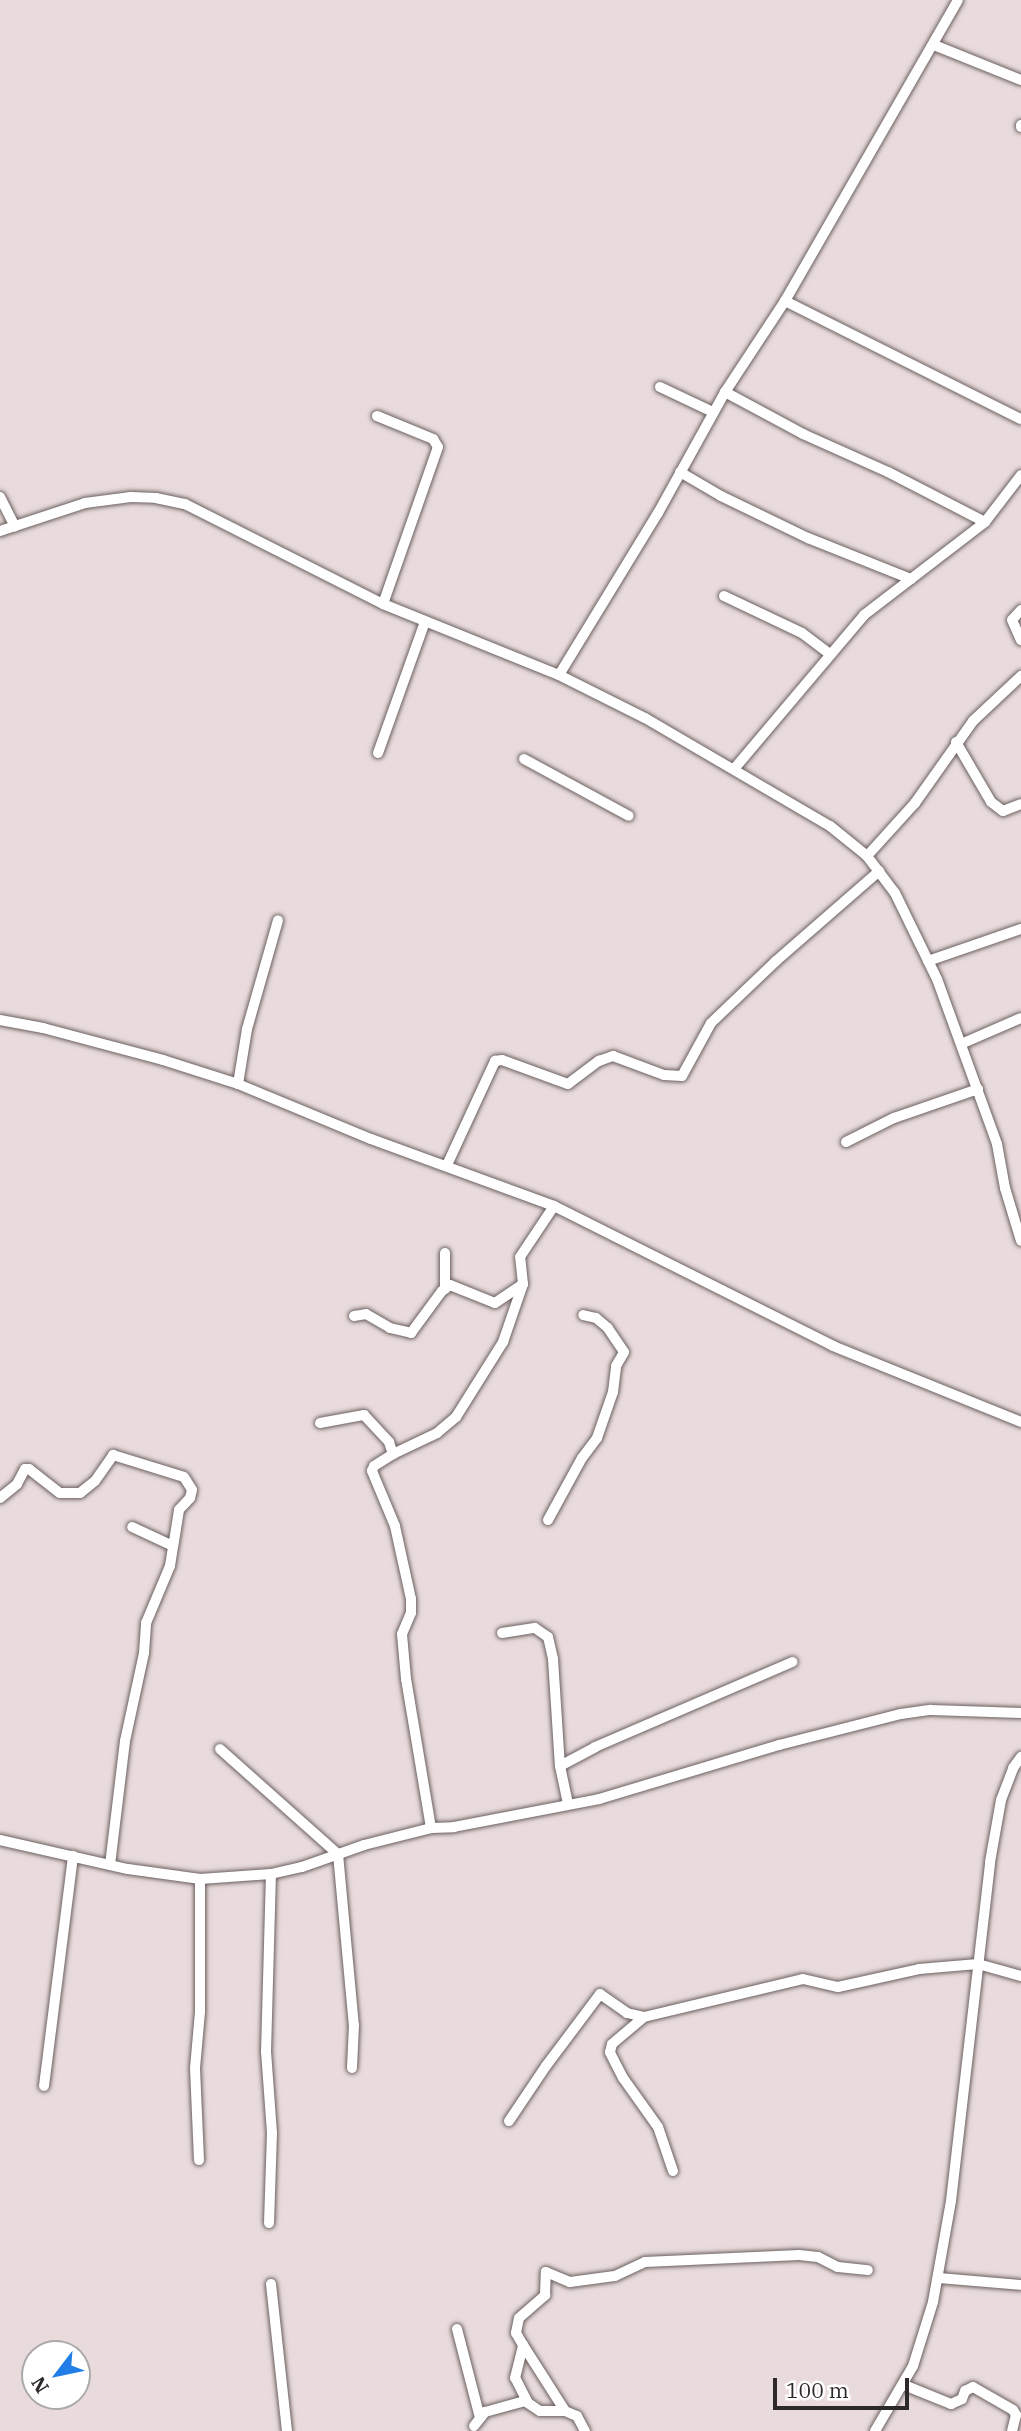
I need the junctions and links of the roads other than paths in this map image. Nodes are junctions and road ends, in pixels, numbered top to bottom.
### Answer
1 (958, 0) edge
2 (934, 44) junction
3 (1021, 80) edge
4 (785, 301) junction
5 (660, 387) dead end
6 (725, 392) junction
7 (713, 412) junction
8 (377, 416) dead end
9 (1021, 419) edge
10 (680, 472) junction
11 (1021, 475) edge
12 (0, 497) edge
13 (985, 522) junction
14 (15, 526) junction
15 (0, 531) edge
16 (911, 579) junction
17 (724, 596) dead end
18 (383, 604) junction
19 (1021, 610) edge
20 (425, 622) junction
21 (1021, 640) edge
22 (829, 653) junction
23 (559, 675) junction
24 (1021, 676) edge
25 (956, 742) junction
26 (378, 753) dead end
27 (524, 759) dead end
28 (734, 769) junction
29 (1021, 804) edge
30 (629, 817) dead end
31 (867, 856) junction
32 (879, 872) junction
33 (278, 920) dead end
34 (1021, 929) edge
35 (928, 961) junction
36 (1021, 1018) edge
37 (0, 1020) edge
38 (961, 1044) junction
39 (238, 1084) junction
40 (978, 1089) junction
41 (846, 1142) dead end
42 (447, 1165) junction
43 (554, 1206) junction
44 (1021, 1241) edge
45 (445, 1253) dead end
46 (523, 1284) junction
47 (445, 1289) junction
48 (495, 1303) junction
49 (583, 1315) dead end
50 (354, 1316) dead end
51 (513, 1318) junction
52 (1021, 1422) edge
53 (320, 1423) dead end
54 (393, 1454) junction
55 (0, 1498) edge
56 (548, 1520) dead end
57 (132, 1527) dead end
58 (173, 1546) junction
59 (502, 1633) dead end
60 (792, 1662) dead end
61 (1021, 1713) edge
62 (220, 1749) dead end
63 (1021, 1757) edge
64 (560, 1766) junction
65 (568, 1803) junction
66 (431, 1828) junction
67 (0, 1842) edge
68 (338, 1854) junction
69 (74, 1856) junction
70 (110, 1865) junction
71 (271, 1874) junction
72 (200, 1879) junction
73 (978, 1964) junction
74 (1021, 1976) edge
75 (644, 2017) junction
76 (352, 2068) dead end
77 (44, 2086) dead end
78 (509, 2121) dead end
79 (200, 2160) dead end
80 (673, 2171) dead end
81 (269, 2222) dead end
82 (868, 2270) dead end
83 (938, 2278) junction
84 (271, 2284) dead end
85 (1021, 2285) edge
86 (457, 2329) dead end
87 (523, 2345) junction
88 (904, 2385) junction
89 (528, 2403) junction
90 (565, 2411) junction
91 (288, 2431) edge
92 (585, 2431) edge
93 (875, 2431) edge
94 (1012, 2431) edge

1 - 2 street
2 - 3 street
2 - 4 street
4 - 6 street
4 - 9 street
5 - 7 street
6 - 7 street
6 - 13 street
7 - 10 street
8 - 18 street
10 - 16 street
10 - 23 street
11 - 13 street
12 - 14 street
13 - 16 street
14 - 15 street
14 - 18 street
16 - 22 street
17 - 22 street
18 - 20 street
19 - 21 street
20 - 23 street
20 - 26 street
22 - 28 street
23 - 28 street
24 - 25 street
25 - 29 street
25 - 31 street
27 - 30 street
28 - 31 street
31 - 32 street
32 - 35 street
32 - 42 street
33 - 39 street
34 - 35 street
35 - 38 street
36 - 38 street
37 - 39 street
38 - 40 street
39 - 42 street
40 - 41 street
40 - 44 street
42 - 43 street
43 - 46 street
43 - 52 street
45 - 47 street
46 - 48 street
46 - 51 street
47 - 48 street
47 - 50 street
48 - 51 street
49 - 56 street
51 - 54 street
53 - 54 street
54 - 66 street
55 - 58 street
57 - 58 street
58 - 70 street
59 - 64 street
60 - 64 street
61 - 65 street
62 - 68 street
63 - 73 street
64 - 65 street
65 - 66 street
66 - 68 street
67 - 69 street
68 - 71 street
68 - 76 street
69 - 70 street
69 - 77 street
70 - 72 street
71 - 72 street
71 - 81 street
72 - 79 street
73 - 74 street
73 - 75 street
73 - 83 street
75 - 78 street
75 - 80 street
82 - 87 street
83 - 85 street
83 - 88 street
84 - 91 street
86 - 89 street
87 - 89 street
87 - 90 street
88 - 93 street
88 - 94 street
89 - 90 street
90 - 92 street

